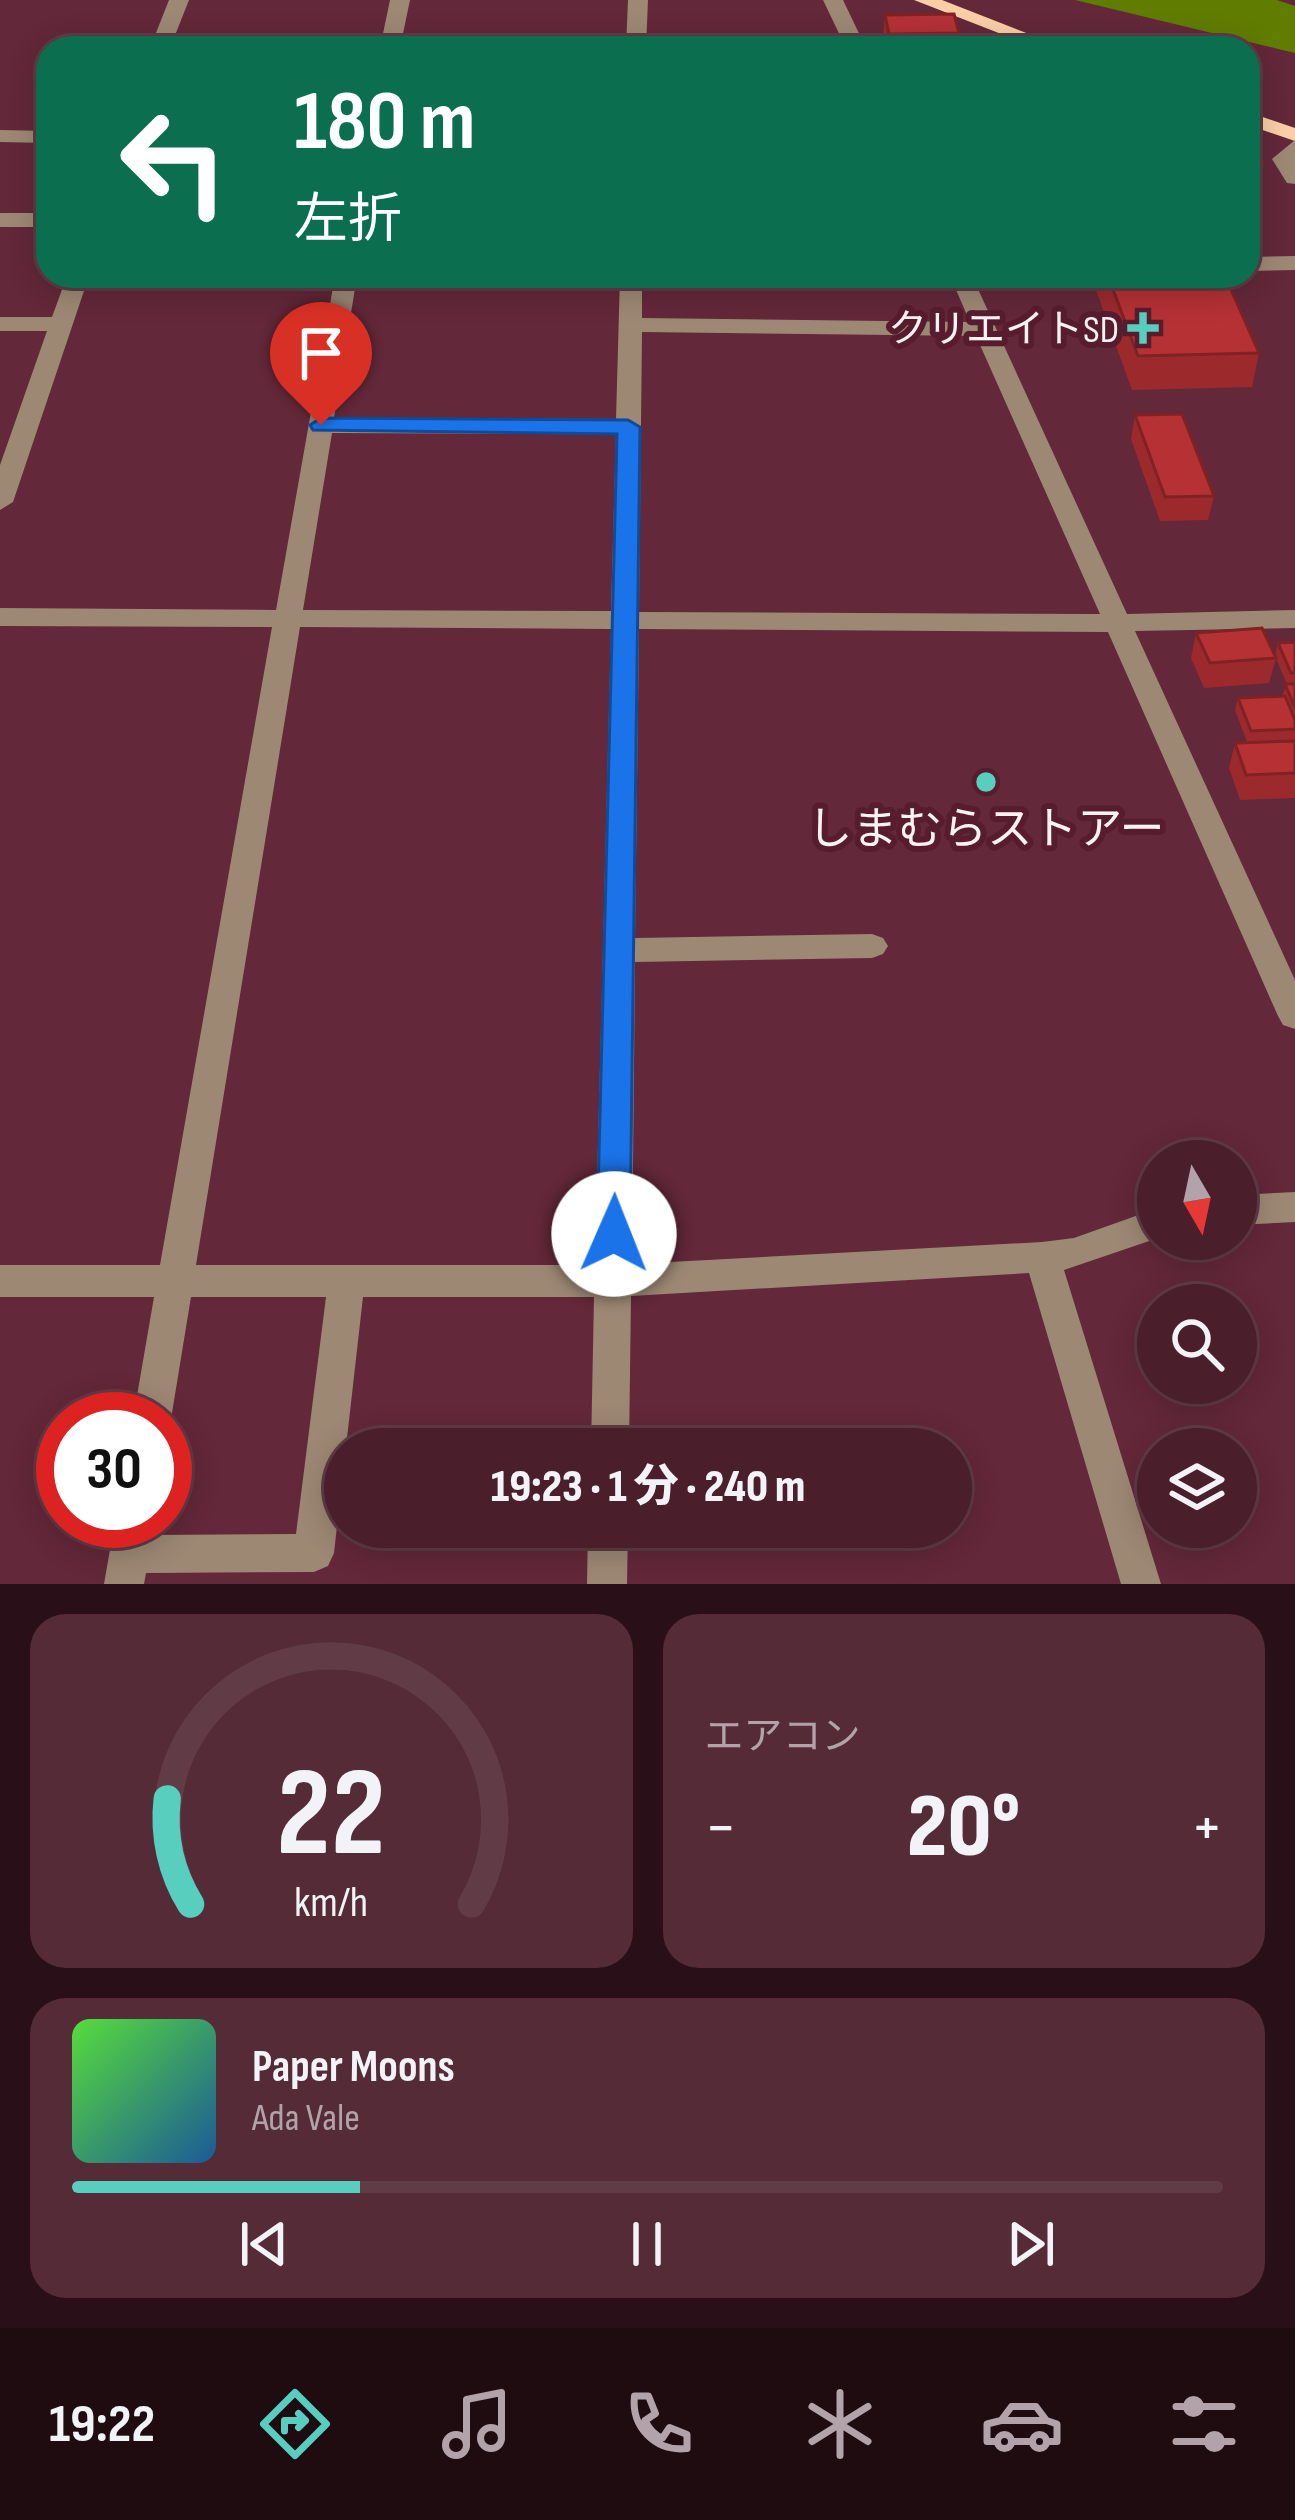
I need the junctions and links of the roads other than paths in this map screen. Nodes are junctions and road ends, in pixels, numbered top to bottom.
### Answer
1 (178, 0) edge
2 (400, 0) edge
3 (638, 0) edge
4 (833, 0) edge
5 (924, 0) edge
6 (164, 36) edge
7 (392, 36) edge
8 (636, 36) edge
9 (850, 36) edge
10 (1022, 36) edge
11 (1260, 122) edge
12 (1295, 135) edge
13 (0, 136) edge
14 (36, 137) edge
15 (1295, 146) edge
16 (1295, 178) edge
17 (0, 220) edge
18 (36, 220) edge
19 (1295, 263) edge
20 (1260, 264) edge
21 (74, 288) edge
22 (344, 288) edge
23 (631, 288) edge
24 (966, 288) edge
25 (0, 324) edge
26 (63, 324) junction
27 (630, 326) junction
28 (985, 329) junction
29 (321, 425) junction
30 (628, 427) junction
31 (0, 502) edge
32 (0, 617) edge
33 (1295, 619) edge
34 (288, 620) junction
35 (625, 620) junction
36 (1118, 623) junction
37 (872, 946) dead end
38 (619, 950) junction
39 (1295, 1016) edge
40 (1295, 1207) edge
41 (1257, 1209) edge
42 (1137, 1231) edge
43 (1042, 1257) junction
44 (0, 1281) edge
45 (176, 1281) junction
46 (346, 1281) junction
47 (613, 1281) junction
48 (157, 1392) edge
49 (610, 1428) edge
50 (608, 1548) edge
51 (130, 1553) edge
52 (607, 1584) edge
53 (1141, 1584) edge

1 - 6 street
2 - 7 street
3 - 8 street
4 - 9 street
5 - 10 main road
11 - 12 main road
13 - 14 street
15 - 16 street
17 - 18 street
19 - 20 street
21 - 26 street
22 - 29 street
23 - 27 street
24 - 28 street
25 - 26 street
26 - 31 street
27 - 28 street
27 - 30 street
28 - 36 street
29 - 30 street
29 - 34 street
30 - 35 street
32 - 34 street
33 - 36 street
34 - 35 street
34 - 45 street
35 - 36 street
35 - 38 street
36 - 39 street
37 - 38 street
38 - 47 street
40 - 41 street
42 - 43 street
43 - 47 street
43 - 53 street
44 - 45 street
45 - 46 street
45 - 48 street
46 - 47 street
46 - 51 street
47 - 49 street
50 - 52 street

